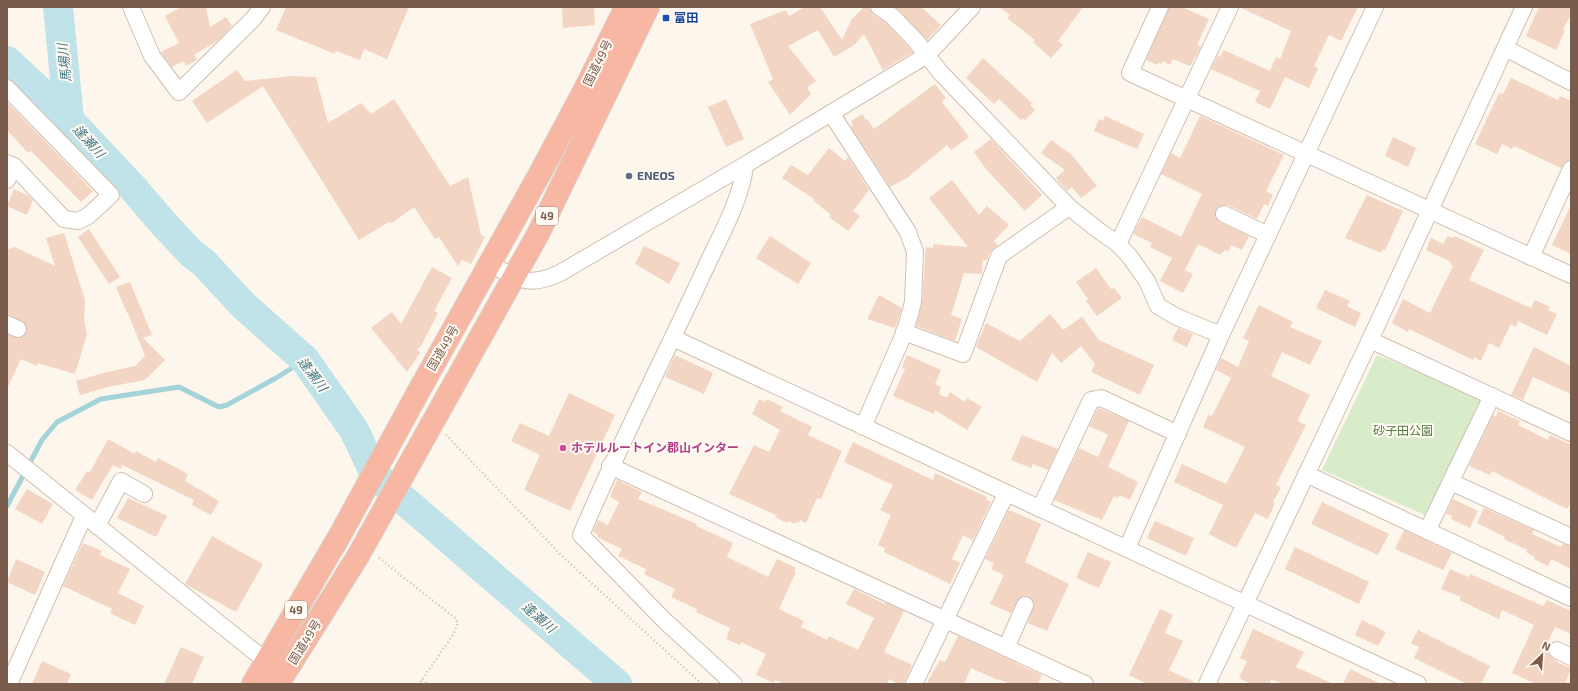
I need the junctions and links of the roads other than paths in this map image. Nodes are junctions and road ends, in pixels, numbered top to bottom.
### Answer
1 (131, 7) edge
2 (626, 7) edge
3 (648, 7) edge
4 (879, 7) edge
5 (972, 7) edge
6 (1160, 7) edge
7 (1230, 7) edge
8 (1375, 7) edge
9 (1524, 7) edge
10 (253, 11) edge
11 (1505, 48) junction
12 (927, 55) junction
13 (1571, 82) edge
14 (7, 88) edge
15 (1188, 98) junction
16 (831, 113) junction
17 (1307, 153) junction
18 (745, 165) junction
19 (1571, 169) edge
20 (9, 170) edge
21 (1069, 207) junction
22 (1430, 211) junction
23 (1224, 214) dead end
24 (1268, 235) junction
25 (1118, 244) junction
26 (1531, 257) junction
27 (490, 264) junction
28 (1571, 275) edge
29 (514, 277) junction
30 (904, 332) junction
31 (1221, 335) junction
32 (674, 338) junction
33 (1370, 340) junction
34 (1492, 396) junction
35 (863, 427) junction
36 (1571, 433) edge
37 (1178, 434) junction
38 (13, 458) edge
39 (610, 466) junction
40 (1306, 474) junction
41 (1451, 482) junction
42 (144, 494) dead end
43 (1006, 494) junction
44 (1040, 509) junction
45 (84, 516) junction
46 (97, 526) junction
47 (1427, 531) junction
48 (1571, 537) edge
49 (1127, 548) junction
50 (1571, 598) edge
51 (1246, 604) junction
52 (1025, 605) dead end
53 (944, 620) junction
54 (1006, 648) junction
55 (266, 661) junction
56 (1076, 682) edge
57 (10, 684) edge
58 (252, 684) edge
59 (278, 684) edge
60 (734, 684) edge
61 (914, 684) edge
62 (1207, 684) edge
63 (1418, 684) edge

1 - 10 street
2 - 27 highway, 国道49号 / 49
3 - 29 highway, 国道49号 / 49
4 - 12 street
5 - 12 street
6 - 15 street
7 - 15 street
8 - 17 street
9 - 11 street
11 - 13 street
11 - 22 street
12 - 16 street
12 - 21 street
14 - 20 street
15 - 17 street
15 - 25 street
16 - 18 street
16 - 30 street
17 - 22 street
17 - 24 street
18 - 29 street
18 - 32 street
19 - 26 street
21 - 25 street
21 - 30 street
22 - 26 street
22 - 33 street
23 - 24 street
24 - 31 street
25 - 31 street
26 - 28 street
27 - 29 street
27 - 55 highway, 国道49号 / 49
29 - 59 highway, 国道49号 / 49
30 - 35 street
31 - 37 street
32 - 35 street
32 - 39 street
33 - 34 street
33 - 40 street
34 - 36 street
34 - 41 street
35 - 43 street
37 - 44 street
37 - 49 street
38 - 45 street
39 - 53 street
39 - 60 street
40 - 47 street
40 - 51 street
41 - 47 street
41 - 48 street
42 - 46 street
43 - 44 street
43 - 53 street
44 - 49 street
45 - 46 street
45 - 57 street
46 - 55 street
47 - 50 street
49 - 51 street
51 - 62 street
51 - 63 street
52 - 54 street
53 - 54 street
53 - 61 street
54 - 56 street
55 - 58 highway, 国道49号 / 49

